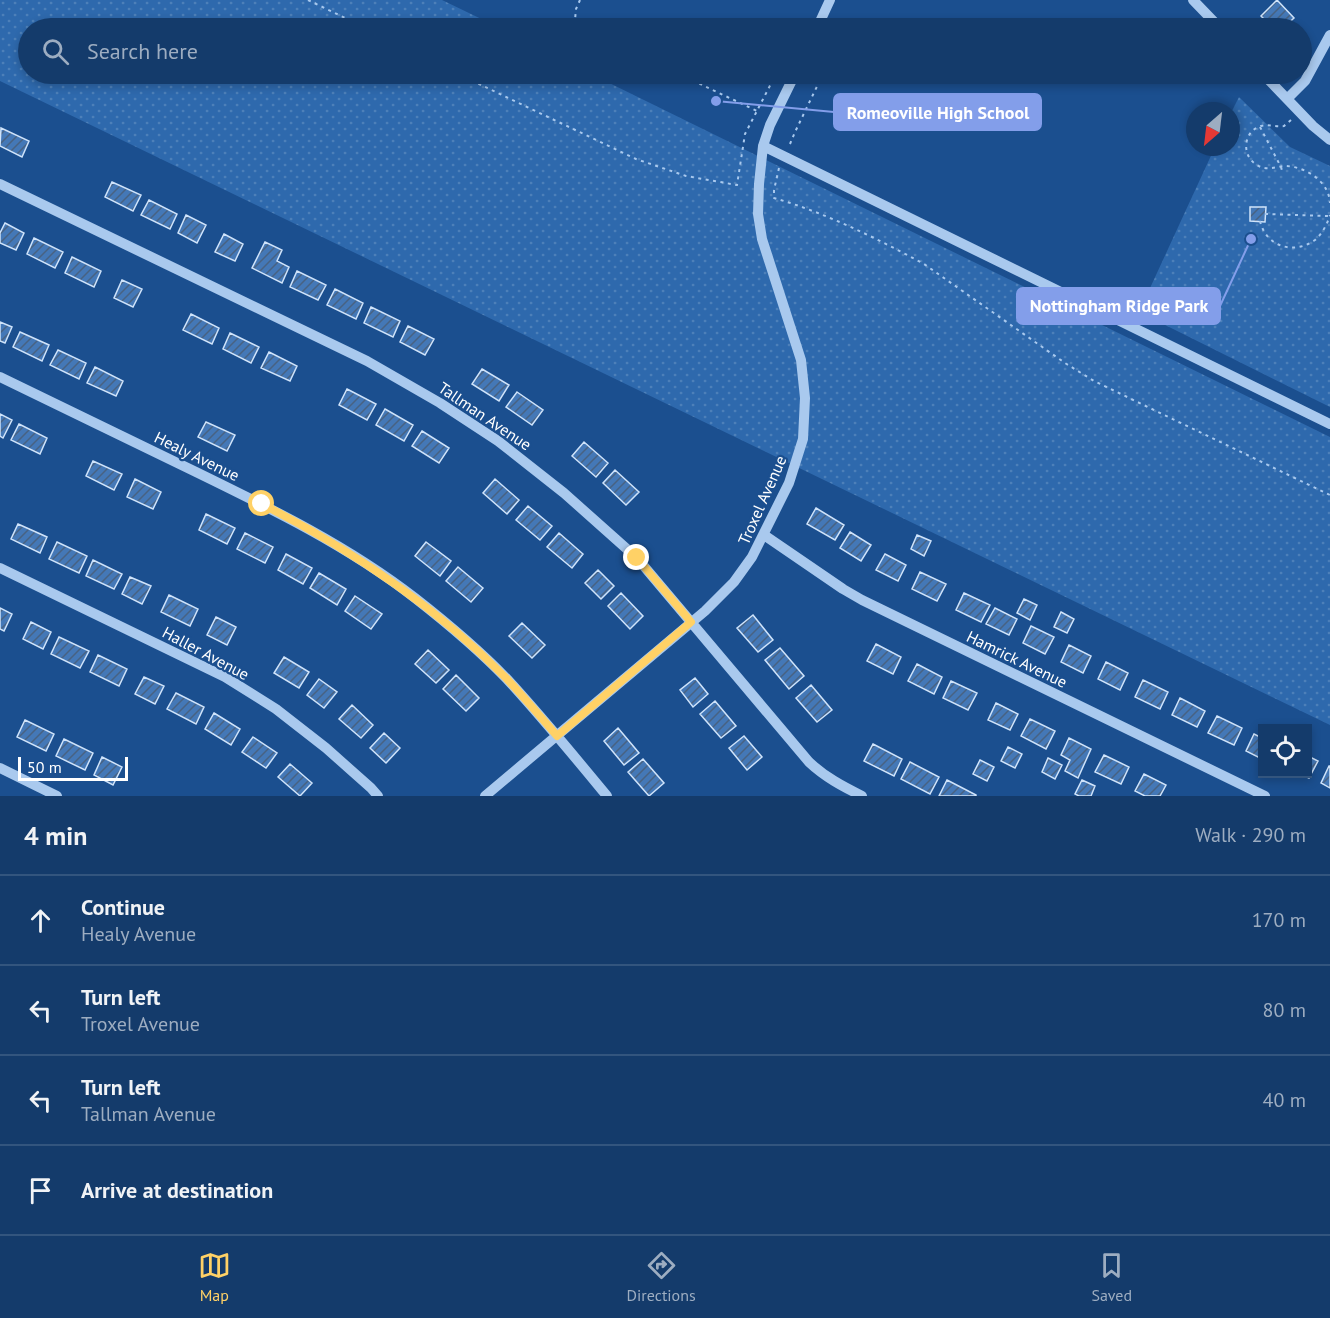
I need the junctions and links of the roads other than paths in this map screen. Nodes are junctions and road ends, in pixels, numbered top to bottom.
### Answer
1 (830, 0) edge
2 (1193, 0) edge
3 (822, 18) edge
4 (1210, 18) edge
5 (1330, 34) edge
6 (1312, 68) edge
7 (790, 84) edge
8 (1273, 84) edge
9 (1302, 84) edge
10 (1287, 99) junction
11 (1330, 140) edge
12 (763, 146) junction
13 (0, 184) edge
14 (0, 377) edge
15 (1330, 424) edge
16 (764, 535) junction
17 (0, 568) edge
18 (691, 622) junction
19 (557, 736) junction
20 (0, 768) edge
21 (57, 796) edge
22 (378, 796) edge
23 (485, 796) edge
24 (607, 796) edge
25 (862, 796) edge
26 (1265, 796) edge

1 - 3 street
2 - 4 street
5 - 6 street
7 - 12 street, Troxel Avenue
8 - 10 street
9 - 10 street
10 - 11 street
12 - 15 street
12 - 16 street, Troxel Avenue
13 - 18 street, Tallman Avenue
14 - 19 street, Healy Avenue
16 - 18 street, Troxel Avenue
16 - 26 street, Hamrick Avenue
17 - 22 street, Haller Avenue
18 - 19 street, Troxel Avenue
18 - 25 street, Tallman Avenue
19 - 23 street, Troxel Avenue
19 - 24 street, Healy Avenue
20 - 21 street

